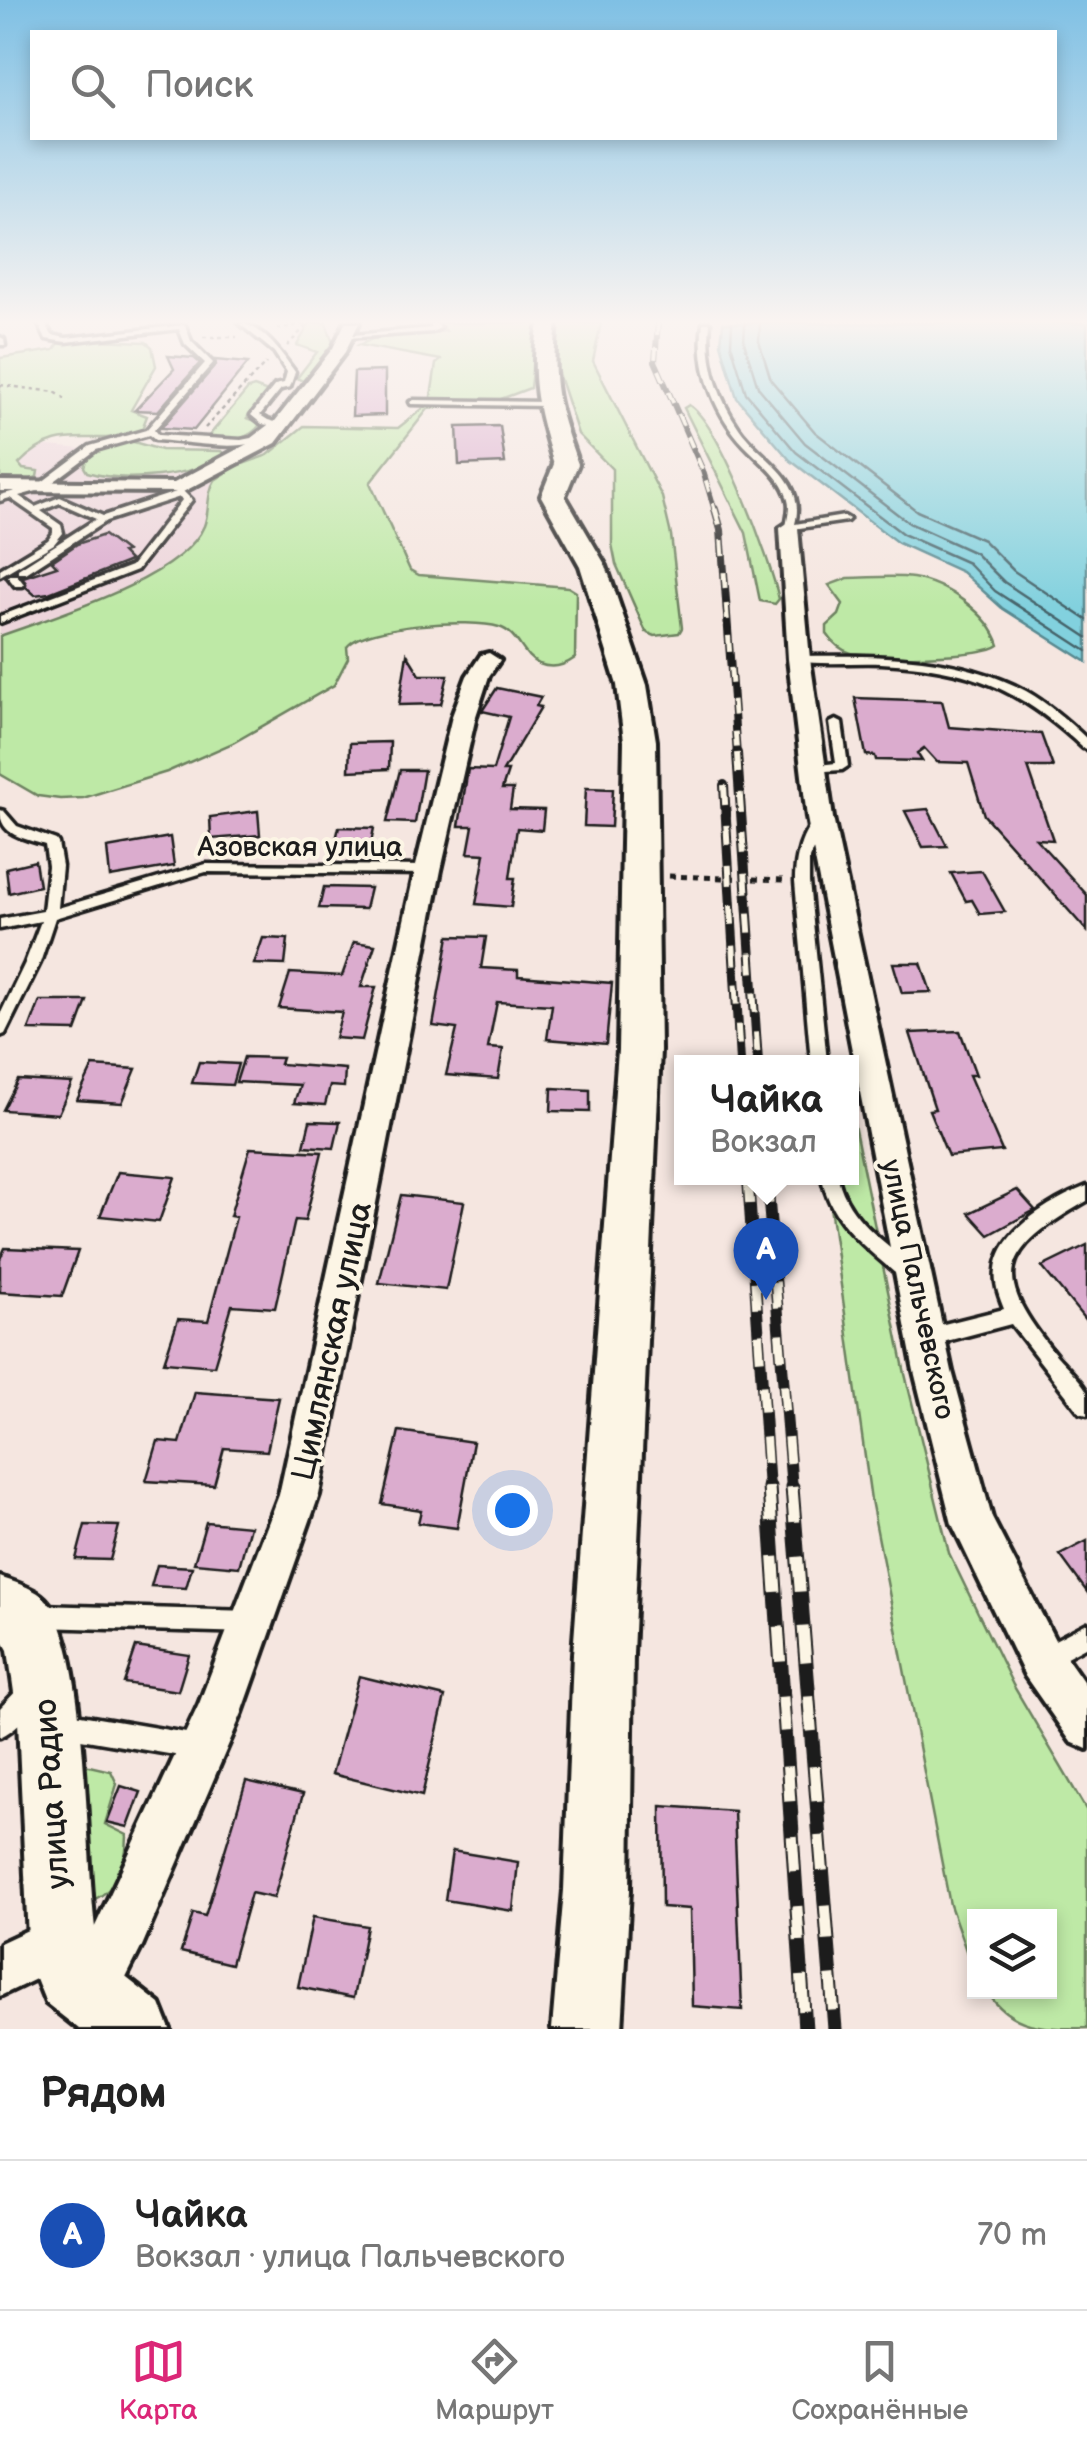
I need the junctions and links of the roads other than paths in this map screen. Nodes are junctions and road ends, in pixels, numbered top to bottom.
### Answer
1 (162, 418) edge
2 (262, 418) edge
3 (283, 418) edge
4 (551, 418) edge
5 (729, 418) edge
6 (279, 424) junction
7 (150, 432) junction
8 (42, 488) junction
9 (180, 490) junction
10 (4, 493) edge
11 (36, 510) junction
12 (103, 519) junction
13 (844, 519) dead end
14 (790, 528) junction
15 (0, 572) edge
16 (18, 577) dead end
17 (33, 596) dead end
18 (44, 604) junction
19 (0, 620) edge
20 (799, 659) junction
21 (489, 660) dead end
22 (836, 723) dead end
23 (1087, 745) edge
24 (814, 769) junction
25 (0, 814) edge
26 (820, 818) junction
27 (428, 870) junction
28 (50, 915) junction
29 (0, 924) edge
30 (0, 1030) edge
31 (818, 1055) edge
32 (831, 1185) edge
33 (1087, 1193) edge
34 (915, 1279) junction
35 (1016, 1314) junction
36 (926, 1338) junction
37 (1087, 1406) edge
38 (10, 1611) edge
39 (255, 1622) junction
40 (1087, 1634) edge
41 (1041, 1660) junction
42 (31, 1708) edge
43 (1087, 1726) edge
44 (202, 1747) junction
45 (0, 1970) edge
46 (95, 1988) edge
47 (587, 2029) edge

1 - 7 lane
2 - 6 lane
3 - 6 street
4 - 47 main road
5 - 14 lane
6 - 7 lane
6 - 9 street
7 - 8 lane
8 - 9 street
8 - 10 street
9 - 12 lane
9 - 18 lane
10 - 11 lane
11 - 12 lane
11 - 15 lane
12 - 16 lane
13 - 14 lane
14 - 20 street, улица Пальчевского
17 - 18 lane
18 - 19 lane
20 - 23 lane
20 - 24 street, улица Пальчевского
21 - 27 street, Цимлянская улица
22 - 24 lane
24 - 26 street, улица Пальчевского
25 - 28 lane
26 - 31 lane
26 - 34 street, улица Пальчевского
27 - 28 lane, Азовская улица
27 - 39 street, Цимлянская улица
28 - 29 lane, Азовская улица
28 - 30 lane
32 - 34 lane
33 - 35 lane
34 - 36 street, улица Пальчевского
35 - 36 lane
35 - 37 lane
36 - 41 street, улица Пальчевского
38 - 39 lane
38 - 42 main road, улица Радио
39 - 44 street, Цимлянская улица
40 - 41 lane
41 - 43 street, улица Пальчевского
42 - 44 lane
42 - 46 main road, улица Радио
44 - 46 street, Цимлянская улица
45 - 46 street

